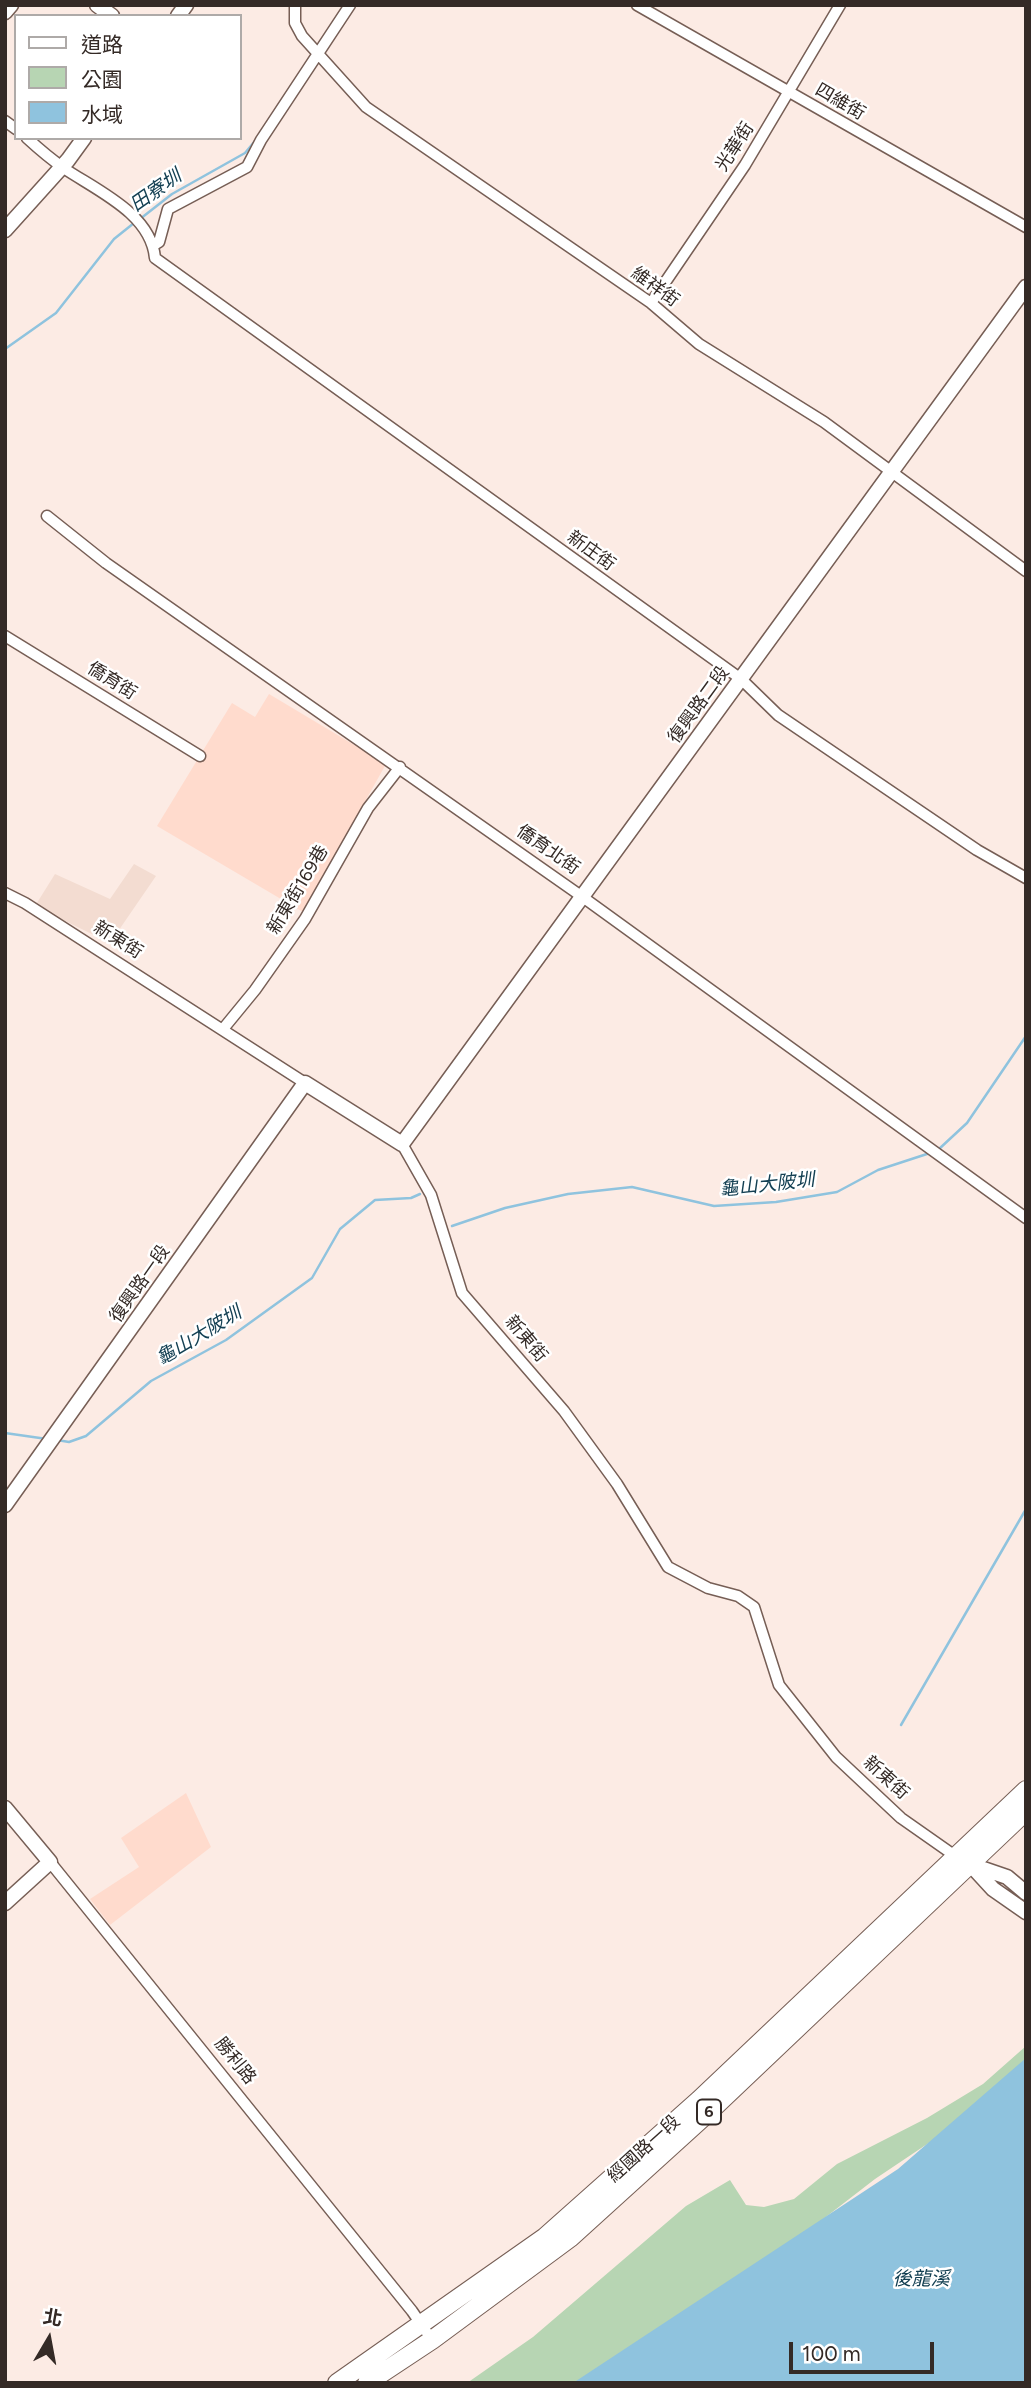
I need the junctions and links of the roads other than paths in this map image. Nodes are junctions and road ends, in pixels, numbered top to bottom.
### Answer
1 (10, 5) edge
2 (295, 5) edge
3 (350, 5) edge
4 (637, 5) edge
5 (840, 5) edge
6 (5, 12) edge
7 (320, 54) junction
8 (790, 93) junction
9 (29, 140) edge
10 (82, 140) edge
11 (62, 167) junction
12 (1026, 227) edge
13 (5, 230) edge
14 (152, 242) junction
15 (1026, 287) edge
16 (651, 303) junction
17 (892, 471) junction
18 (47, 516) dead end
19 (1026, 572) edge
20 (5, 636) edge
21 (741, 679) junction
22 (200, 756) dead end
23 (400, 767) junction
24 (1026, 878) edge
25 (5, 893) edge
26 (584, 898) junction
27 (223, 1029) junction
28 (305, 1083) junction
29 (402, 1144) junction
30 (1026, 1218) edge
31 (5, 1505) edge
32 (1026, 1790) edge
33 (5, 1808) edge
34 (1026, 1811) edge
35 (963, 1860) junction
36 (50, 1862) junction
37 (1022, 1891) edge
38 (5, 1903) edge
39 (1026, 1912) edge
40 (427, 2333) junction
41 (337, 2383) edge
42 (367, 2383) edge

1 - 6 street
2 - 7 street, 維祥街
3 - 7 street
4 - 8 street, 四維街
5 - 8 street, 光華街
7 - 14 street
7 - 16 street, 維祥街
8 - 12 street, 四維街
8 - 16 street, 光華街
9 - 11 street, 新庄街
10 - 11 street
11 - 13 street
11 - 14 street, 新庄街
14 - 21 street, 新庄街
15 - 17 street, 復興路二段
16 - 17 street, 維祥街
17 - 19 street, 維祥街
17 - 21 street, 復興路二段
18 - 23 street, 僑育北街
20 - 22 street, 僑育街
21 - 24 street, 新庄街
21 - 26 street, 復興路二段
23 - 26 street, 僑育北街
23 - 27 street, 新東街169巷
25 - 27 street, 新東街
26 - 29 street, 復興路二段
26 - 30 street, 僑育北街
27 - 28 street, 新東街
28 - 29 street, 新東街
28 - 31 street, 復興路一段
29 - 35 street, 新東街
32 - 35 main road, 6
33 - 36 street, 勝利路
34 - 35 main road, 6
35 - 37 street
35 - 39 street
35 - 40 main road, 經國路一段 / 6
36 - 38 street
36 - 40 street, 勝利路
40 - 41 main road, 經國路一段 / 6
40 - 42 main road, 經國路一段 / 6

